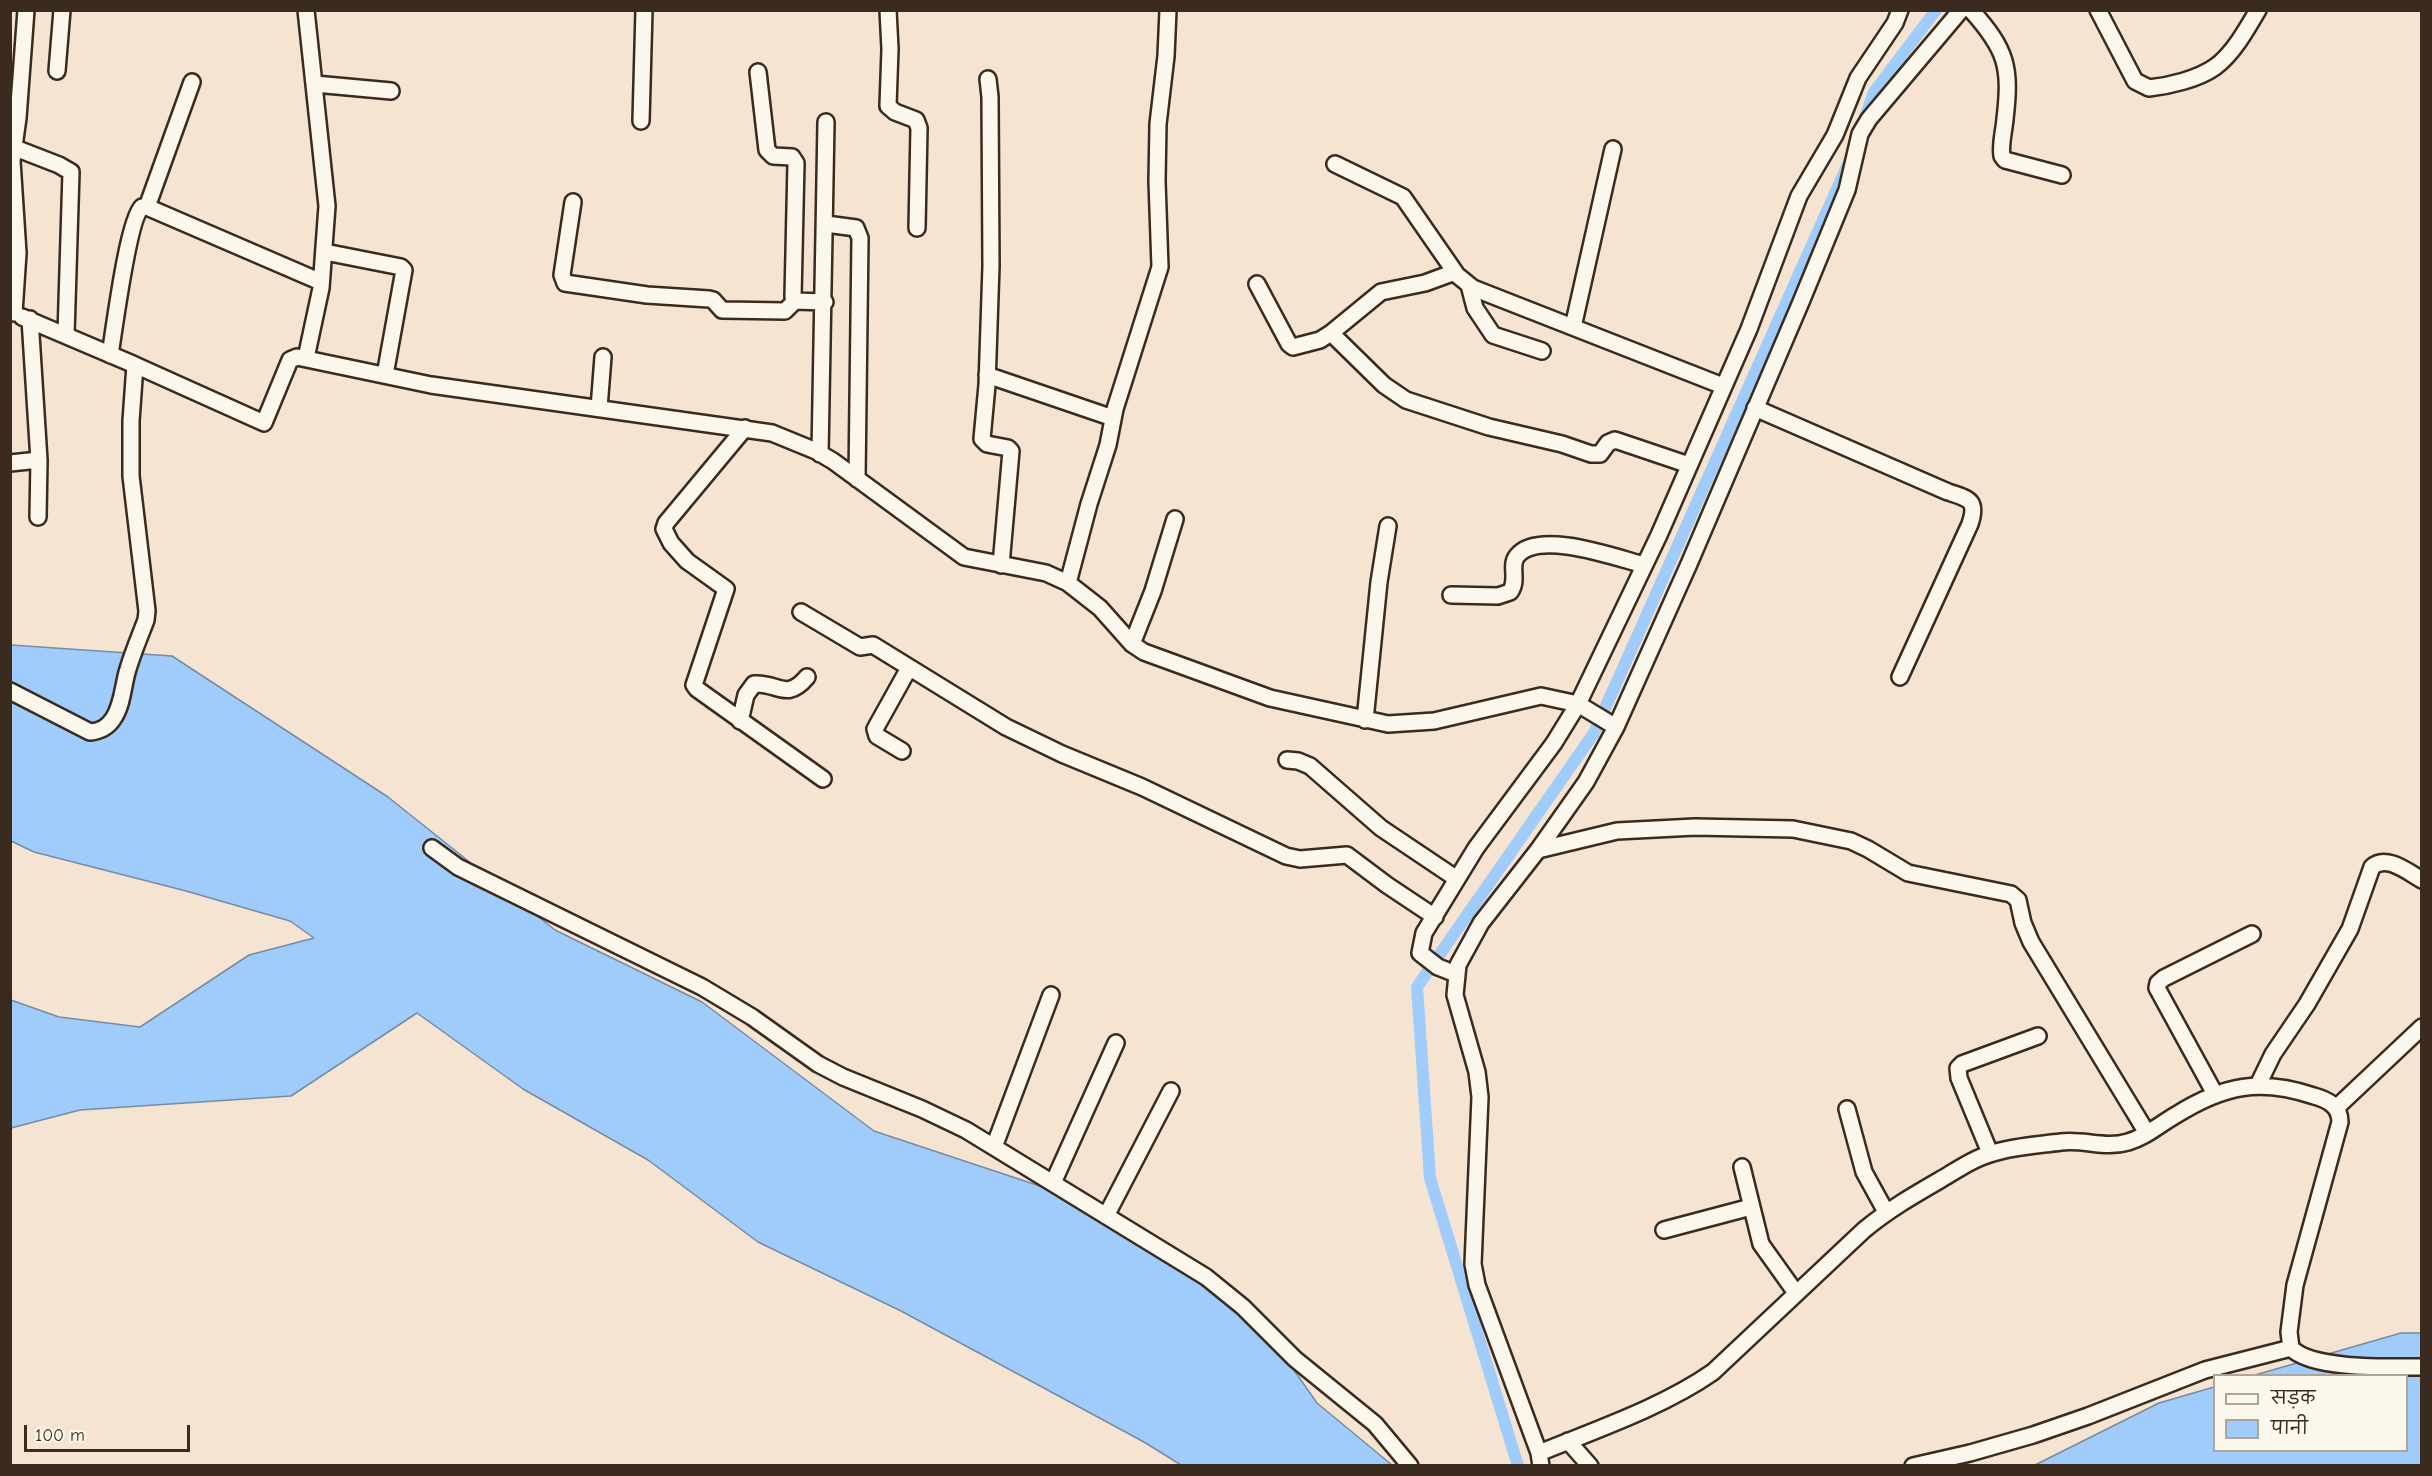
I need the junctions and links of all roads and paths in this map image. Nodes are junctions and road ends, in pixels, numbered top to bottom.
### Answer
1 (26, 10) edge
2 (62, 10) edge
3 (306, 10) edge
4 (644, 10) edge
5 (888, 10) edge
6 (1168, 10) edge
7 (1900, 10) edge
8 (1961, 10) edge
9 (1971, 10) edge
10 (2097, 10) edge
11 (2258, 10) edge
12 (57, 71) dead end
13 (758, 72) dead end
14 (988, 79) dead end
15 (192, 82) dead end
16 (315, 84) junction
17 (392, 92) dead end
18 (641, 121) dead end
19 (826, 122) dead end
20 (12, 147) edge
21 (1613, 149) dead end
22 (1335, 164) dead end
23 (2062, 175) dead end
24 (573, 202) dead end
25 (147, 207) junction
26 (826, 224) junction
27 (917, 228) dead end
28 (325, 252) junction
29 (1455, 272) junction
30 (321, 282) junction
31 (1257, 284) dead end
32 (1469, 285) junction
33 (795, 301) junction
34 (825, 302) junction
35 (12, 313) edge
36 (30, 320) junction
37 (1573, 327) junction
38 (1331, 333) junction
39 (66, 335) junction
40 (1542, 351) dead end
41 (110, 355) junction
42 (603, 357) dead end
43 (306, 358) junction
44 (135, 365) junction
45 (385, 375) junction
46 (987, 375) junction
47 (1723, 386) junction
48 (599, 408) junction
49 (1755, 408) junction
50 (1113, 418) junction
51 (745, 428) junction
52 (820, 454) junction
53 (39, 460) junction
54 (10, 463) edge
55 (1689, 465) junction
56 (857, 479) junction
57 (38, 517) dead end
58 (1175, 519) dead end
59 (1388, 526) dead end
60 (1000, 565) junction
61 (1644, 565) junction
62 (1068, 583) junction
63 (1451, 595) dead end
64 (801, 612) dead end
65 (1132, 644) junction
66 (909, 668) junction
67 (807, 677) dead end
68 (1900, 677) dead end
69 (10, 691) edge
70 (1578, 704) junction
71 (1365, 720) junction
72 (1604, 720) junction
73 (740, 721) junction
74 (902, 752) dead end
75 (1287, 760) dead end
76 (823, 779) dead end
77 (432, 848) dead end
78 (1538, 850) junction
79 (1457, 879) junction
80 (2421, 880) edge
81 (1435, 917) junction
82 (2252, 934) dead end
83 (1456, 974) junction
84 (1051, 995) dead end
85 (2421, 1027) edge
86 (2038, 1036) dead end
87 (1116, 1043) dead end
88 (2258, 1085) junction
89 (1171, 1091) dead end
90 (2215, 1094) junction
91 (2336, 1108) junction
92 (1847, 1110) dead end
93 (2147, 1133) junction
94 (994, 1147) junction
95 (1990, 1153) junction
96 (1742, 1167) dead end
97 (1053, 1183) junction
98 (1751, 1207) junction
99 (1886, 1212) junction
100 (1106, 1216) junction
101 (1664, 1230) dead end
102 (1796, 1293) junction
103 (2291, 1348) junction
104 (2421, 1367) edge
105 (1568, 1441) junction
106 (1540, 1459) edge
107 (1410, 1466) edge
108 (1590, 1466) edge
109 (1913, 1466) edge

1 - 20 street
2 - 12 street
3 - 16 street
4 - 18 street
5 - 27 street
6 - 50 street
7 - 47 street
8 - 49 street
9 - 23 street
10 - 11 street
13 - 33 street
14 - 46 street
15 - 25 street
16 - 17 street
16 - 28 street
19 - 26 street
20 - 35 street
20 - 39 street
21 - 37 street
22 - 29 street
24 - 33 street
25 - 30 street
25 - 41 street
26 - 34 street
26 - 56 street
28 - 30 street
28 - 45 street
29 - 32 street
29 - 38 street
30 - 43 street
31 - 38 street
32 - 37 street
32 - 40 street
33 - 34 street
34 - 52 street
35 - 36 street
36 - 39 street
36 - 53 street
37 - 47 street
38 - 55 street
39 - 41 street
41 - 44 street
42 - 48 street
43 - 44 street
43 - 45 street
44 - 69 street
45 - 48 street
46 - 50 street
46 - 60 street
47 - 55 street
48 - 51 street
49 - 68 street
49 - 72 street
50 - 62 street
51 - 52 street
51 - 73 street
52 - 56 street
53 - 54 street
53 - 57 street
55 - 61 street
56 - 60 street
58 - 65 street
59 - 71 street
60 - 62 street
61 - 63 street
61 - 70 street
62 - 65 street
64 - 66 street
65 - 71 street
66 - 74 street
66 - 81 street
67 - 73 street
70 - 71 street
70 - 72 street
70 - 79 street
72 - 78 street
73 - 76 street
75 - 79 street
77 - 94 street
78 - 83 street
78 - 93 street
79 - 81 street
80 - 88 street
81 - 83 street
82 - 90 street
83 - 106 street
84 - 94 street
85 - 91 street
86 - 95 street
87 - 97 street
88 - 90 street
88 - 91 street
89 - 100 street
90 - 93 street
91 - 103 street
92 - 99 street
93 - 95 street
94 - 97 street
95 - 99 street
96 - 98 street
97 - 100 street
98 - 101 street
98 - 102 street
99 - 102 street
100 - 107 street
102 - 105 street
103 - 104 street
103 - 109 street
105 - 106 street
105 - 108 street

